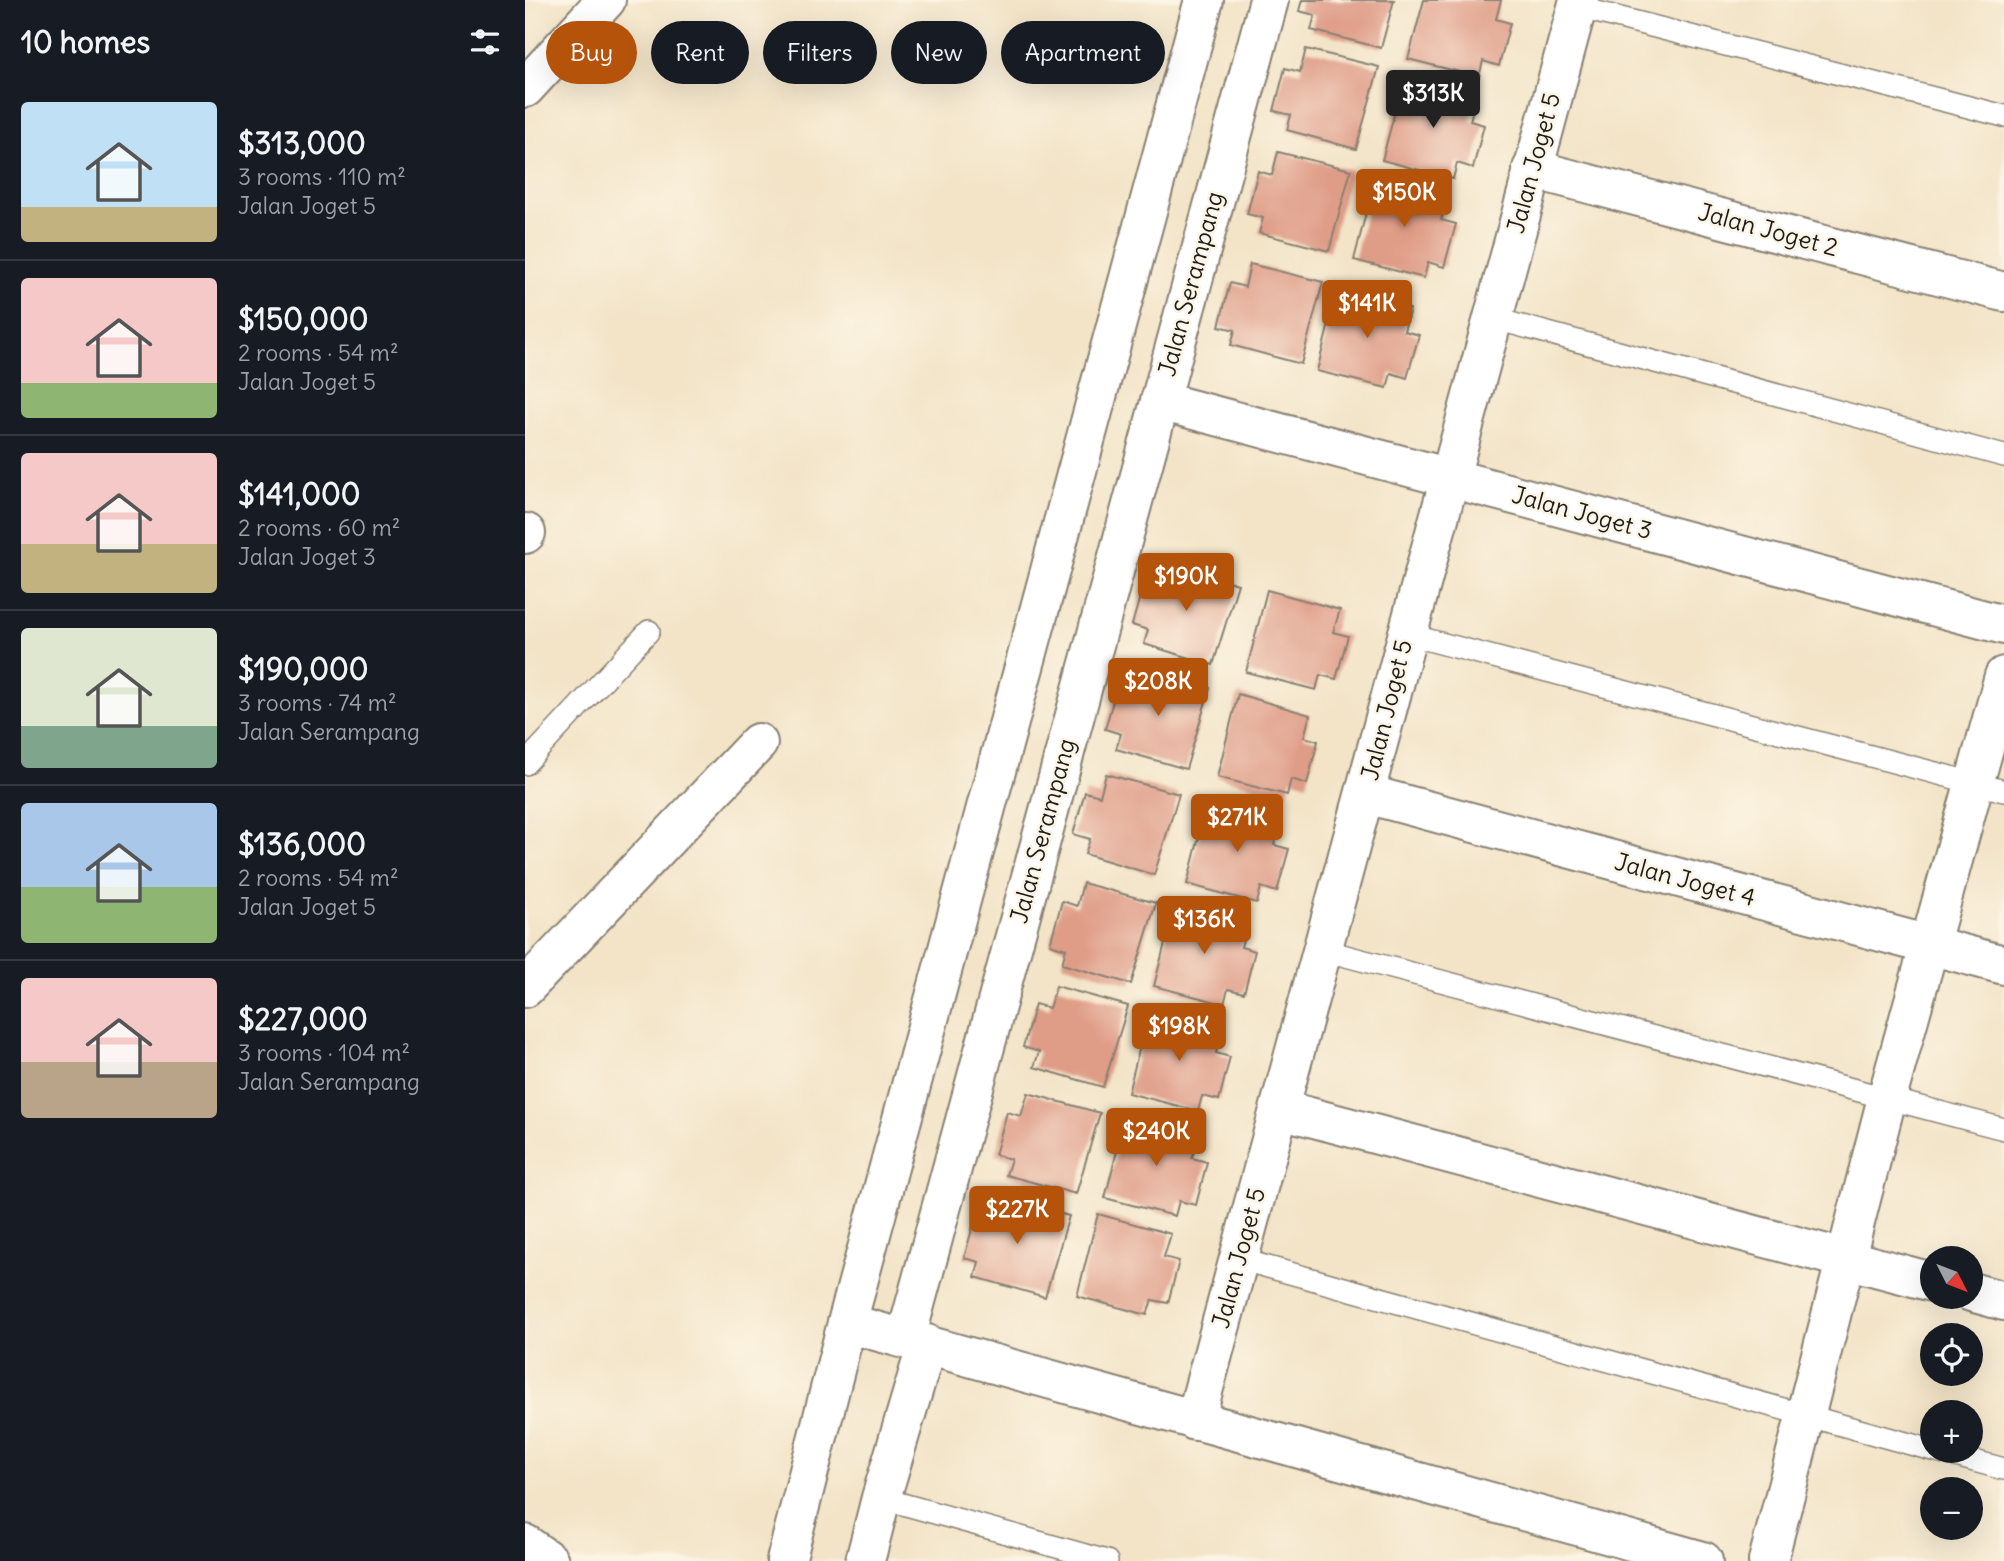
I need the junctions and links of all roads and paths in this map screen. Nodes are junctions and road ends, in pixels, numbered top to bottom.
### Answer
1 (607, 0) edge
2 (1204, 0) edge
3 (1269, 0) edge
4 (1578, 3) edge
5 (525, 88) edge
6 (2004, 116) edge
7 (1532, 169) junction
8 (2004, 292) edge
9 (1492, 318) junction
10 (1160, 401) junction
11 (2004, 456) edge
12 (1449, 478) junction
13 (2004, 625) edge
14 (649, 631) dead end
15 (1406, 634) junction
16 (2004, 676) edge
17 (758, 743) dead end
18 (525, 764) edge
19 (1989, 787) edge
20 (1366, 794) junction
21 (1928, 945) junction
22 (1323, 950) junction
23 (2004, 965) edge
24 (525, 988) edge
25 (1887, 1098) junction
26 (1280, 1109) junction
27 (2004, 1129) edge
28 (1239, 1259) junction
29 (1846, 1260) junction
30 (1920, 1279) edge
31 (1983, 1295) edge
32 (2004, 1301) edge
33 (847, 1323) junction
34 (916, 1341) junction
35 (1804, 1416) junction
36 (1195, 1421) junction
37 (1920, 1446) edge
38 (1982, 1463) edge
39 (2004, 1469) edge
40 (881, 1498) junction
41 (525, 1544) edge
42 (549, 1561) edge
43 (786, 1561) edge
44 (865, 1561) edge
45 (1107, 1561) edge
46 (1703, 1561) edge
47 (1768, 1561) edge

1 - 5 street
2 - 33 street
3 - 10 street, Jalan Serampang
4 - 6 lane
4 - 7 street, Jalan Joget 5
7 - 8 street, Jalan Joget 2
7 - 9 street, Jalan Joget 5
9 - 11 lane
9 - 12 street, Jalan Joget 5
10 - 12 street, Jalan Joget 3
10 - 34 street, Jalan Serampang
12 - 13 street, Jalan Joget 3
12 - 15 street, Jalan Joget 5
14 - 18 lane
15 - 19 lane
15 - 20 street, Jalan Joget 5
16 - 19 street
17 - 24 street
19 - 21 street
20 - 21 street, Jalan Joget 4
20 - 22 street, Jalan Joget 5
21 - 23 street, Jalan Joget 4
21 - 25 street
22 - 25 lane
22 - 26 street, Jalan Joget 5
25 - 27 lane
25 - 29 street
26 - 28 street, Jalan Joget 5
26 - 29 street
28 - 35 lane
28 - 36 street, Jalan Joget 5
29 - 30 street
29 - 35 street
31 - 32 street
33 - 34 street
33 - 43 street
34 - 36 street
34 - 40 street, Jalan Serampang
35 - 37 lane
35 - 47 street
36 - 46 street
38 - 39 lane
40 - 44 street, Jalan Serampang
40 - 45 lane
41 - 42 street

